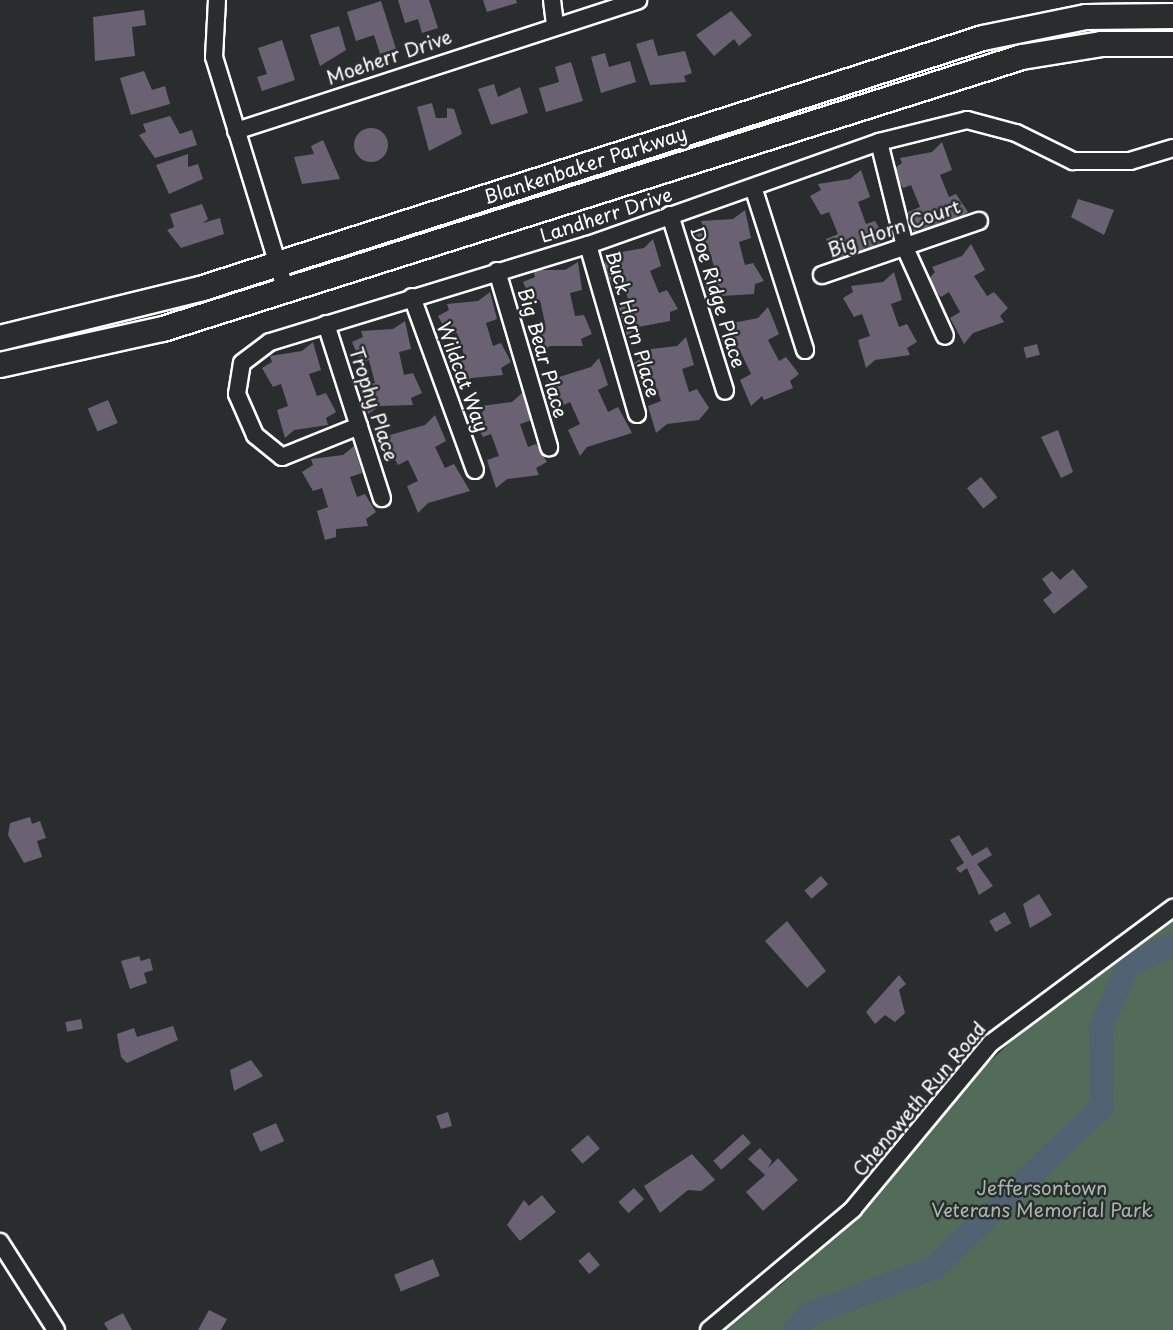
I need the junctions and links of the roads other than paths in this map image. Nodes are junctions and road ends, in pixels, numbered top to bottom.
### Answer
1 (217, 0) edge
2 (552, 0) edge
3 (638, 0) edge
4 (1173, 16) edge
5 (555, 23) junction
6 (1173, 44) edge
7 (236, 131) junction
8 (879, 142) junction
9 (1173, 148) edge
10 (754, 190) junction
11 (670, 215) junction
12 (979, 221) dead end
13 (588, 245) junction
14 (906, 250) junction
15 (278, 265) junction
16 (497, 271) junction
17 (822, 275) dead end
18 (286, 291) junction
19 (412, 298) junction
20 (326, 324) junction
21 (945, 336) dead end
22 (0, 338) edge
23 (805, 350) dead end
24 (0, 365) edge
25 (725, 391) dead end
26 (637, 414) dead end
27 (359, 426) junction
28 (549, 447) dead end
29 (475, 470) dead end
30 (382, 498) dead end
31 (1173, 908) edge
32 (0, 1242) edge
33 (56, 1330) edge
34 (709, 1330) edge

1 - 7 street
2 - 5 street
3 - 5 street, Moeherr Drive
4 - 15 main road, Blankenbaker Parkway
5 - 7 street, Moeherr Drive
6 - 18 main road, Blankenbaker Parkway
7 - 15 street
8 - 9 street, Landherr Drive
8 - 10 street, Landherr Drive
8 - 14 street
10 - 11 street, Landherr Drive
10 - 23 street
11 - 13 street, Landherr Drive
11 - 25 street, Doe Ridge Place
12 - 14 street, Big Horn Court
13 - 16 street, Landherr Drive
13 - 26 street, Buck Horn Place
14 - 17 street, Big Horn Court
14 - 21 street
15 - 18 street
15 - 22 main road, Blankenbaker Parkway
16 - 19 street, Landherr Drive
16 - 28 street, Big Bear Place
18 - 24 main road, Blankenbaker Parkway
19 - 20 street, Landherr Drive
19 - 29 street, Wildcat Way
20 - 27 street, Trophy Place
20 - 27 street, Landherr Drive
27 - 30 street, Trophy Place
31 - 34 street, Chenoweth Run Road
32 - 33 street

